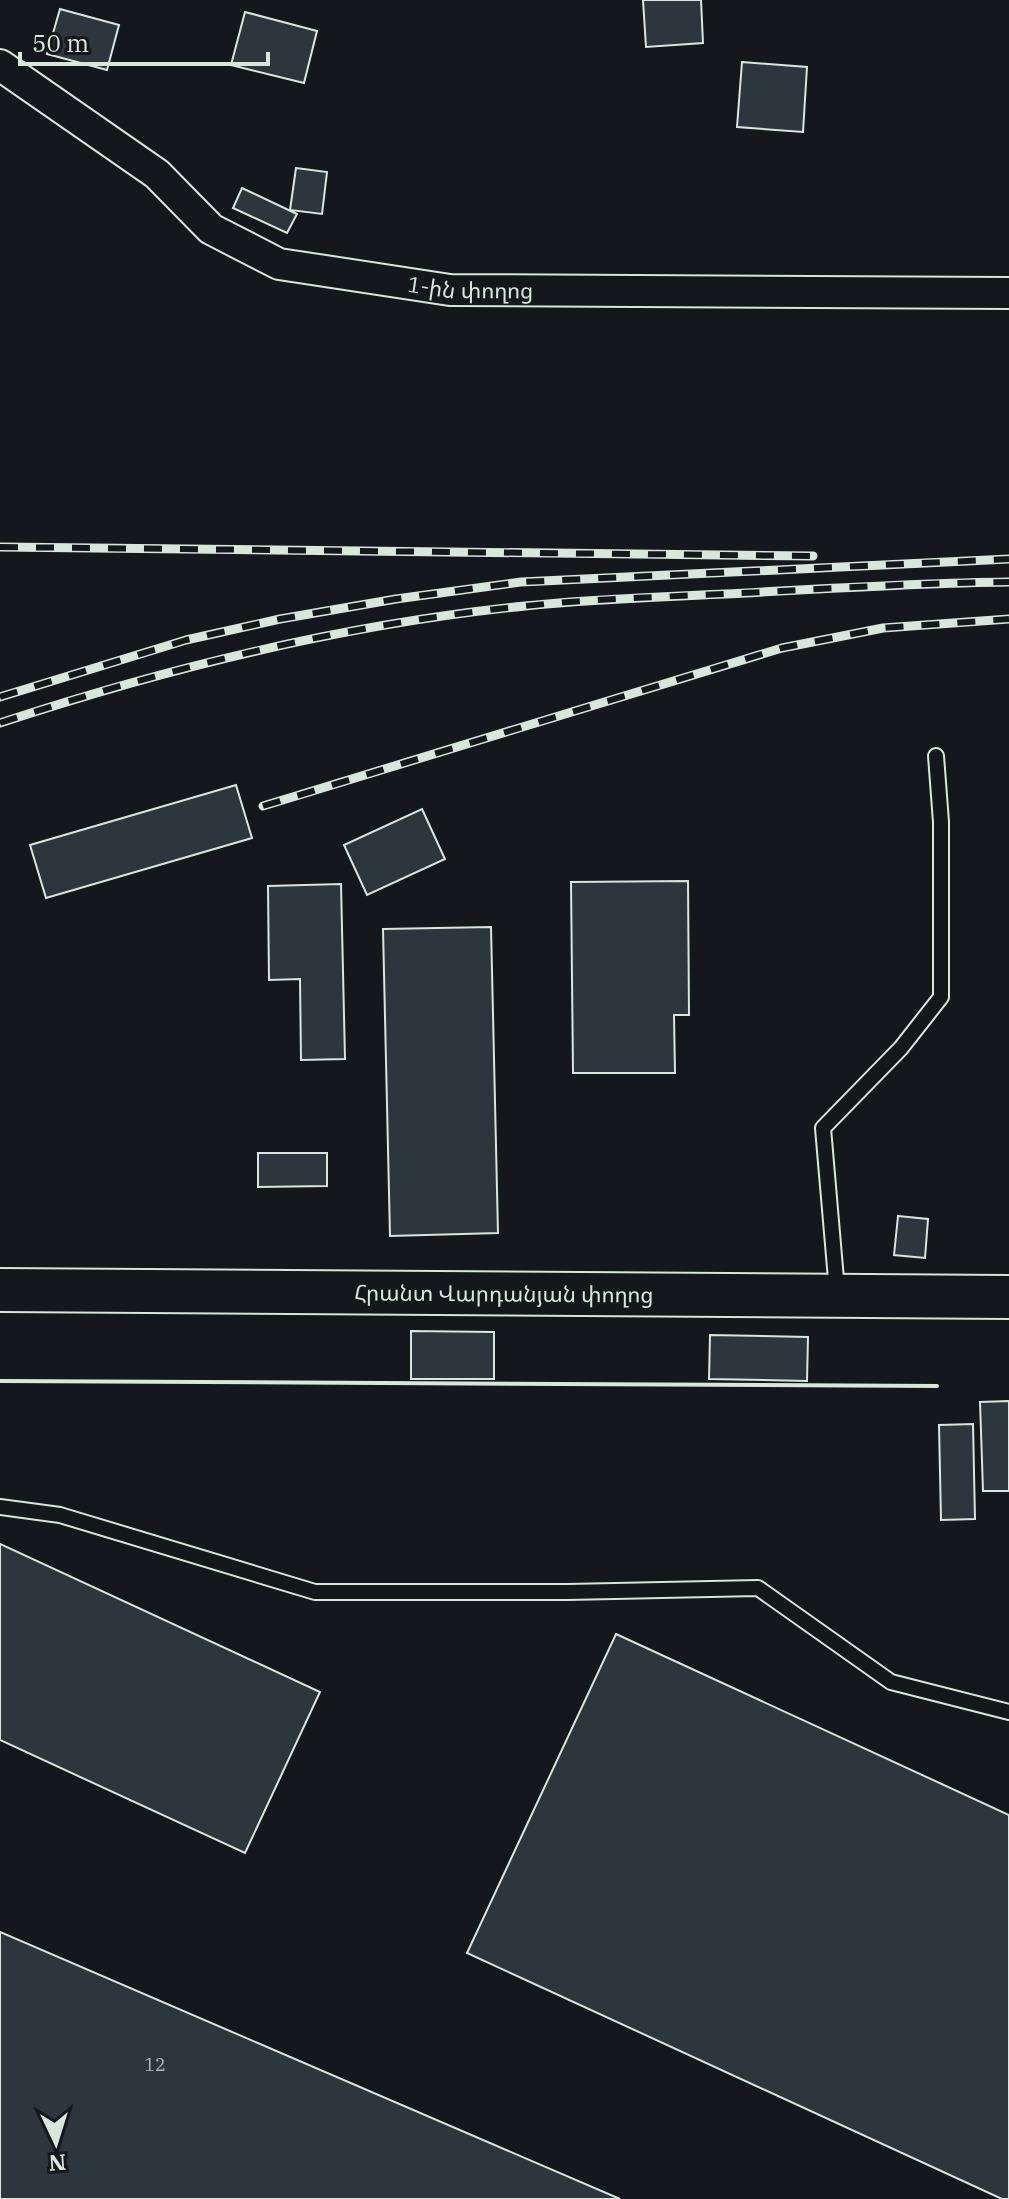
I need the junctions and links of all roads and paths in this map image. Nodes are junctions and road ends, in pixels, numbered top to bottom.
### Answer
1 (0, 65) edge
2 (1009, 293) edge
3 (936, 756) dead end
4 (0, 1290) edge
5 (837, 1296) junction
6 (1009, 1297) edge
7 (0, 1507) edge
8 (1009, 1712) edge

1 - 2 street, 1-ին փողոց
3 - 5 lane
4 - 5 main road, Հրանտ Վարդանյան փողոց
5 - 6 main road, Հրանտ Վարդանյան փողոց
7 - 8 lane

